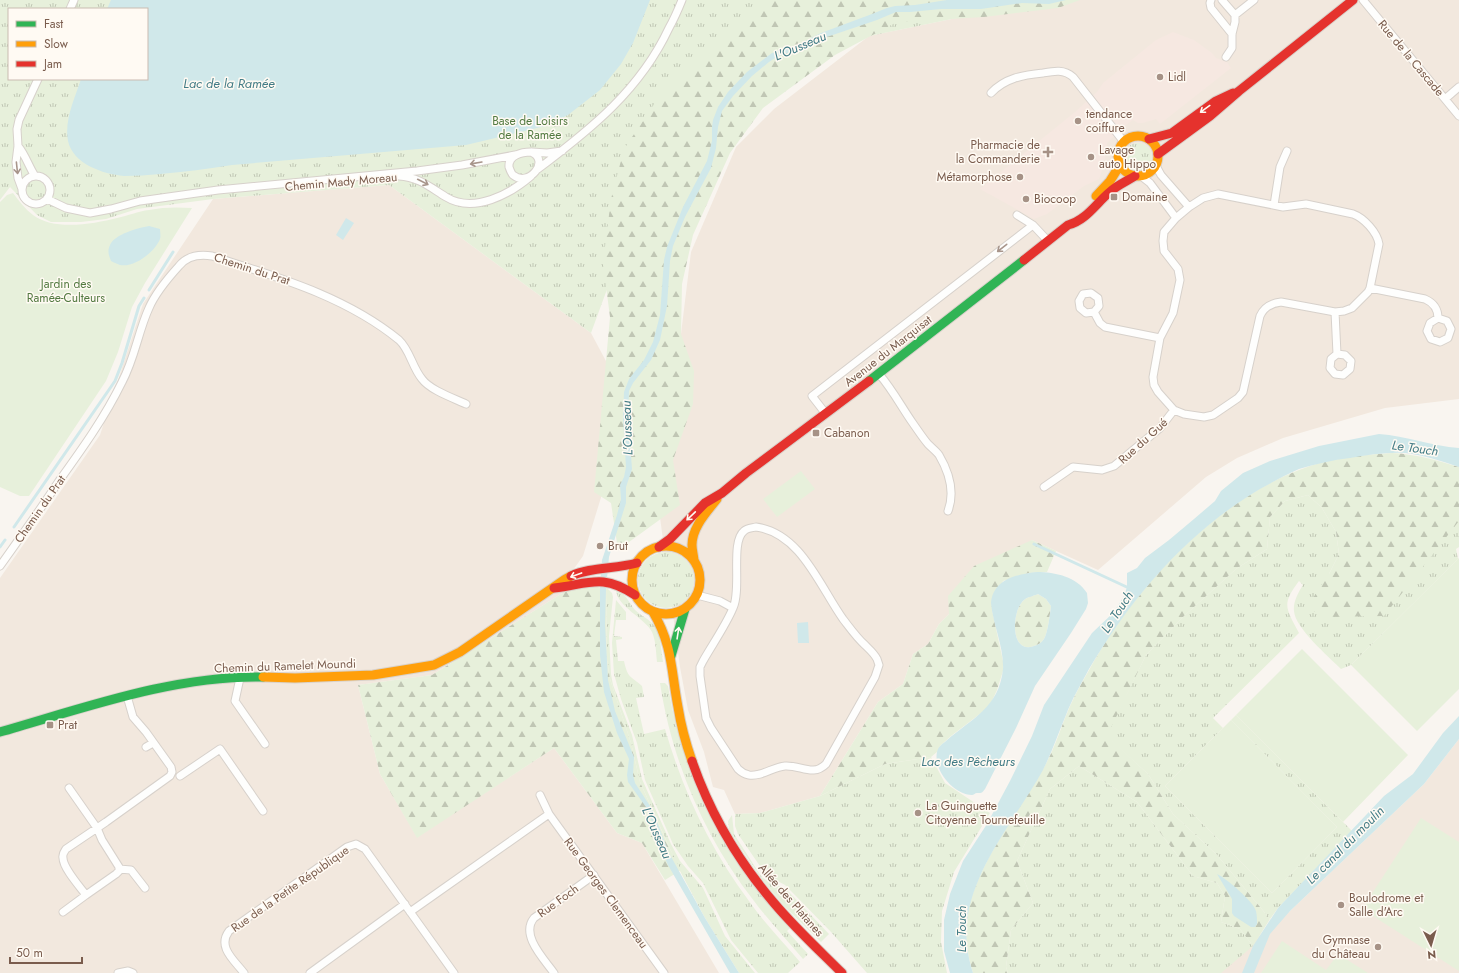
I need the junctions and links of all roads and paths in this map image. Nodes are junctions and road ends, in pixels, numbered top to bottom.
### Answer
1 (682, 0) edge
2 (1211, 0) edge
3 (1222, 0) edge
4 (1254, 0) edge
5 (1353, 0) edge
6 (1363, 0) edge
7 (1234, 15) junction
8 (1232, 34) junction
9 (1226, 57) dead end
10 (38, 80) edge
11 (1459, 87) edge
12 (1239, 91) junction
13 (990, 93) dead end
14 (1445, 99) junction
15 (1459, 116) edge
16 (1149, 139) junction
17 (1124, 142) junction
18 (18, 146) junction
19 (562, 151) junction
20 (532, 152) junction
21 (1287, 152) dead end
22 (1158, 154) junction
23 (515, 156) junction
24 (1120, 165) junction
25 (1156, 166) junction
26 (538, 169) junction
27 (35, 176) junction
28 (531, 176) junction
29 (1138, 176) junction
30 (22, 189) junction
31 (210, 192) junction
32 (47, 199) junction
33 (1274, 205) junction
34 (1189, 207) junction
35 (1017, 215) dead end
36 (1176, 218) junction
37 (1034, 225) junction
38 (1068, 225) junction
39 (1048, 240) junction
40 (1370, 288) junction
41 (1094, 312) dead end
42 (1335, 312) junction
43 (1438, 318) dead end
44 (1160, 338) junction
45 (1337, 354) dead end
46 (879, 374) junction
47 (466, 404) dead end
48 (1174, 410) junction
49 (826, 414) junction
50 (1044, 487) dead end
51 (722, 493) junction
52 (948, 511) dead end
53 (659, 547) junction
54 (694, 561) junction
55 (636, 563) junction
56 (0, 566) edge
57 (554, 588) junction
58 (635, 595) junction
59 (697, 595) junction
60 (734, 608) junction
61 (685, 609) junction
62 (653, 612) junction
63 (671, 656) junction
64 (240, 678) junction
65 (127, 696) junction
66 (0, 732) edge
67 (153, 743) junction
68 (265, 744) dead end
69 (146, 747) dead end
70 (180, 776) dead end
71 (69, 788) dead end
72 (540, 795) dead end
73 (262, 811) dead end
74 (549, 814) junction
75 (97, 828) junction
76 (119, 869) junction
77 (594, 876) junction
78 (145, 888) dead end
79 (86, 895) junction
80 (405, 904) junction
81 (63, 912) dead end
82 (410, 912) junction
83 (839, 972) edge
84 (118, 973) edge
85 (133, 973) edge
86 (244, 973) edge
87 (310, 973) edge
88 (454, 973) edge
89 (554, 973) edge
90 (664, 973) edge

1 - 19 street
2 - 8 street
3 - 7 street
4 - 7 street
5 - 12 main road
6 - 14 street, Rue de la Cascade
7 - 8 street
8 - 9 street
10 - 18 street
11 - 14 street
12 -> 16 main road
12 - 22 main road
13 - 17 street
14 - 15 street, Rue de la Cascade
16 - 17 main road
16 - 22 main road
17 - 24 main road
18 - 27 street
18 -> 30 street
19 - 20 street
19 - 26 street
20 - 23 street
20 - 26 street
21 - 33 street
22 - 25 main road
23 - 28 street
23 -> 31 street, Chemin Mady Moreau
24 - 29 main road
24 - 38 main road, Avenue du Marquisat
25 - 29 main road
25 - 34 street
26 - 28 street
27 - 30 street
27 - 32 street
31 -> 28 street, Chemin Mady Moreau
29 - 36 street
29 - 38 main road, Avenue du Marquisat
30 - 32 street
31 - 32 street, Chemin Mady Moreau
33 - 34 street
33 - 40 street
34 - 36 street
35 - 37 street
36 - 44 street
37 - 39 street
37 -> 49 street
38 - 39 main road, Avenue du Marquisat
39 - 46 main road, Avenue du Marquisat
40 - 42 street
40 - 43 street
41 - 44 street
42 - 45 street
42 - 48 street
44 - 48 street
46 - 49 main road, Avenue du Marquisat
46 - 52 street
47 - 56 street, Chemin du Prat
48 - 50 street, Rue du Gué
49 - 51 main road, Avenue du Marquisat
51 -> 53 main road, Avenue du Marquisat
51 - 54 main road, Avenue du Marquisat
53 - 54 main road
53 - 55 main road
54 - 59 main road
55 -> 57 main road, Chemin du Ramelet Moundi
55 - 58 main road
57 - 58 main road, Chemin du Ramelet Moundi
57 - 64 main road, Chemin du Ramelet Moundi
58 - 62 main road
59 - 60 street
59 - 61 main road
60 - 60 street
61 - 62 main road
63 -> 61 main road, Allée des Platanes
62 - 63 main road, Allée des Platanes
63 - 83 main road, Allée des Platanes
64 - 65 main road, Chemin du Ramelet Moundi
64 - 68 street
65 - 66 main road, Chemin du Ramelet Moundi
65 - 67 street
67 - 69 street
67 - 75 street
70 - 73 street
71 - 75 street
72 - 74 street, Rue Georges Clemenceau
74 - 77 street, Rue Georges Clemenceau
74 - 82 street
75 - 76 street
75 - 79 street
76 - 78 street
76 - 79 street
77 - 89 street, Rue Foch
77 - 90 street, Rue Georges Clemenceau
79 - 81 street
80 - 82 street, Rue de la Petite République
80 - 86 street, Rue de la Petite République
80 - 87 street
82 - 88 street, Rue de la Petite République
84 - 85 street

